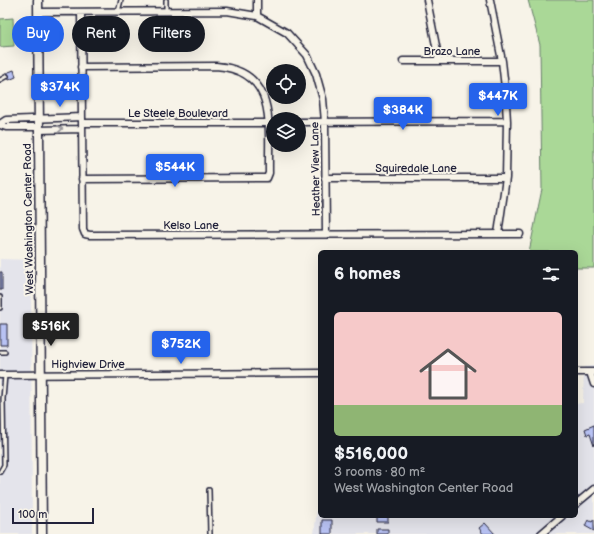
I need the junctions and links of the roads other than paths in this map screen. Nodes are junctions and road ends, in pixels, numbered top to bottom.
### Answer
1 (38, 0) edge
2 (121, 0) edge
3 (166, 0) edge
4 (257, 0) edge
5 (427, 0) edge
6 (490, 0) edge
7 (166, 11) junction
8 (38, 12) junction
9 (81, 12) junction
10 (118, 12) junction
11 (257, 16) junction
12 (439, 61) junction
13 (502, 61) junction
14 (403, 62) dead end
15 (81, 67) junction
16 (7, 76) dead end
17 (0, 80) edge
18 (268, 112) edge
19 (38, 118) junction
20 (507, 121) junction
21 (306, 122) edge
22 (325, 122) junction
23 (82, 123) junction
24 (266, 123) edge
25 (0, 124) edge
26 (38, 128) junction
27 (270, 152) edge
28 (325, 178) junction
29 (506, 178) junction
30 (82, 179) junction
31 (326, 234) junction
32 (498, 234) junction
33 (520, 234) dead end
34 (0, 297) edge
35 (0, 308) edge
36 (0, 352) edge
37 (5, 352) dead end
38 (578, 372) edge
39 (592, 372) edge
40 (318, 373) edge
41 (41, 374) junction
42 (2, 375) edge
43 (594, 384) edge
44 (0, 472) edge
45 (594, 489) edge
46 (209, 490) dead end
47 (578, 502) edge
48 (560, 518) edge
49 (42, 534) edge
50 (210, 534) edge
51 (541, 534) edge

1 - 8 main road, West Washington Center Road
2 - 10 lane
3 - 7 lane
4 - 11 street
5 - 12 street
6 - 13 street
7 - 10 street, Heather View Lane
7 - 11 street, Heather View Lane
8 - 9 street, Heather View Lane
8 - 19 main road, West Washington Center Road
9 - 10 street, Heather View Lane
9 - 15 street, Kelso Lane
11 - 22 street, Heather View Lane
12 - 13 street, Brazo Lane
12 - 14 street, Brazo Lane
13 - 20 street
15 - 18 street
15 - 23 street, Kelso Lane
16 - 17 lane
19 - 23 street, Le Steele Boulevard
19 - 25 street, Le Steele Boulevard
19 - 26 main road, West Washington Center Road
20 - 22 street
20 - 29 street
21 - 22 street
22 - 28 street, Heather View Lane
23 - 24 street, Le Steele Boulevard
26 -> 23 street, Le Steele Boulevard
23 - 30 street, Kelso Lane
25 - 26 street, Le Steele Boulevard
26 - 41 main road, West Washington Center Road
27 - 30 street
28 - 29 street, Squiredale Lane
28 - 31 street, Heather View Lane
29 - 32 street
30 - 31 street, Kelso Lane
31 - 32 street, Kelso Lane
32 - 33 street, Kelso Lane
34 - 35 lane
36 - 37 lane
38 - 39 street
39 - 43 street
40 - 41 street, Highview Drive
41 - 42 street, Highview Drive
41 - 49 main road, West Washington Center Road
42 - 44 lane
45 - 47 street
46 - 50 lane
48 - 51 street

